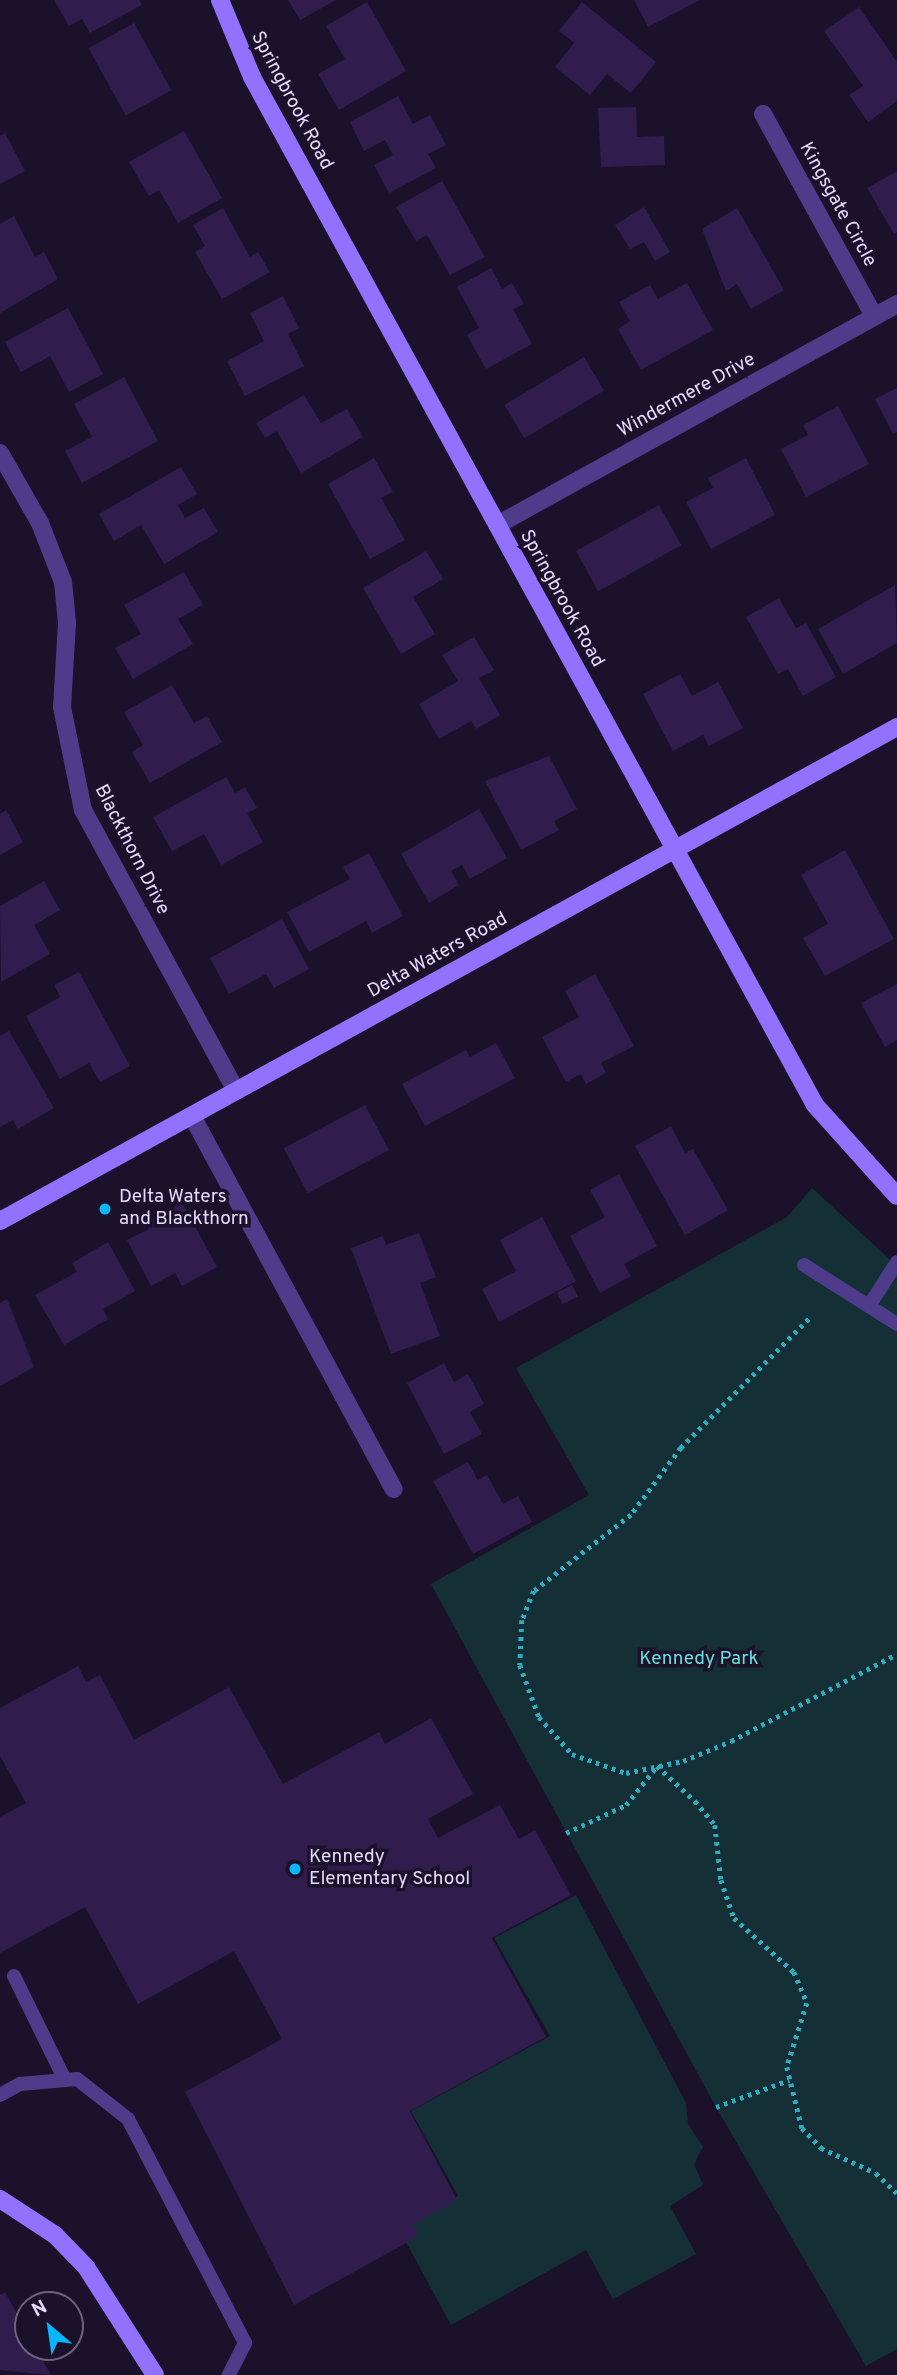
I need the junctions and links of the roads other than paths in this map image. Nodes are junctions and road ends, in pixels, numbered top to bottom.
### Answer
1 (220, 0) edge
2 (763, 114) dead end
3 (897, 304) edge
4 (874, 316) junction
5 (0, 453) edge
6 (497, 525) junction
7 (897, 727) edge
8 (674, 850) junction
9 (236, 1091) junction
10 (192, 1116) junction
11 (897, 1196) edge
12 (0, 1221) edge
13 (897, 1262) edge
14 (804, 1265) dead end
15 (869, 1306) junction
16 (897, 1324) edge
17 (394, 1489) dead end
18 (14, 1976) dead end
19 (65, 2080) junction
20 (0, 2095) edge
21 (0, 2199) edge
22 (155, 2375) edge
23 (229, 2375) edge

1 - 6 street, Springbrook Road
2 - 4 street, Kingsgate Circle
3 - 4 street, Windermere Drive
4 - 6 street, Windermere Drive
5 - 9 street, Blackthorn Drive
6 - 8 street, Springbrook Road
7 - 8 street, Delta Waters Road
8 - 9 street, Delta Waters Road
8 - 11 street, Springbrook Road
9 - 10 street, Delta Waters Road
10 - 12 street, Delta Waters Road
10 - 17 street
13 - 15 lane
14 - 15 lane
15 - 16 lane
18 - 19 lane
19 - 20 lane
19 - 23 lane
21 - 22 street

